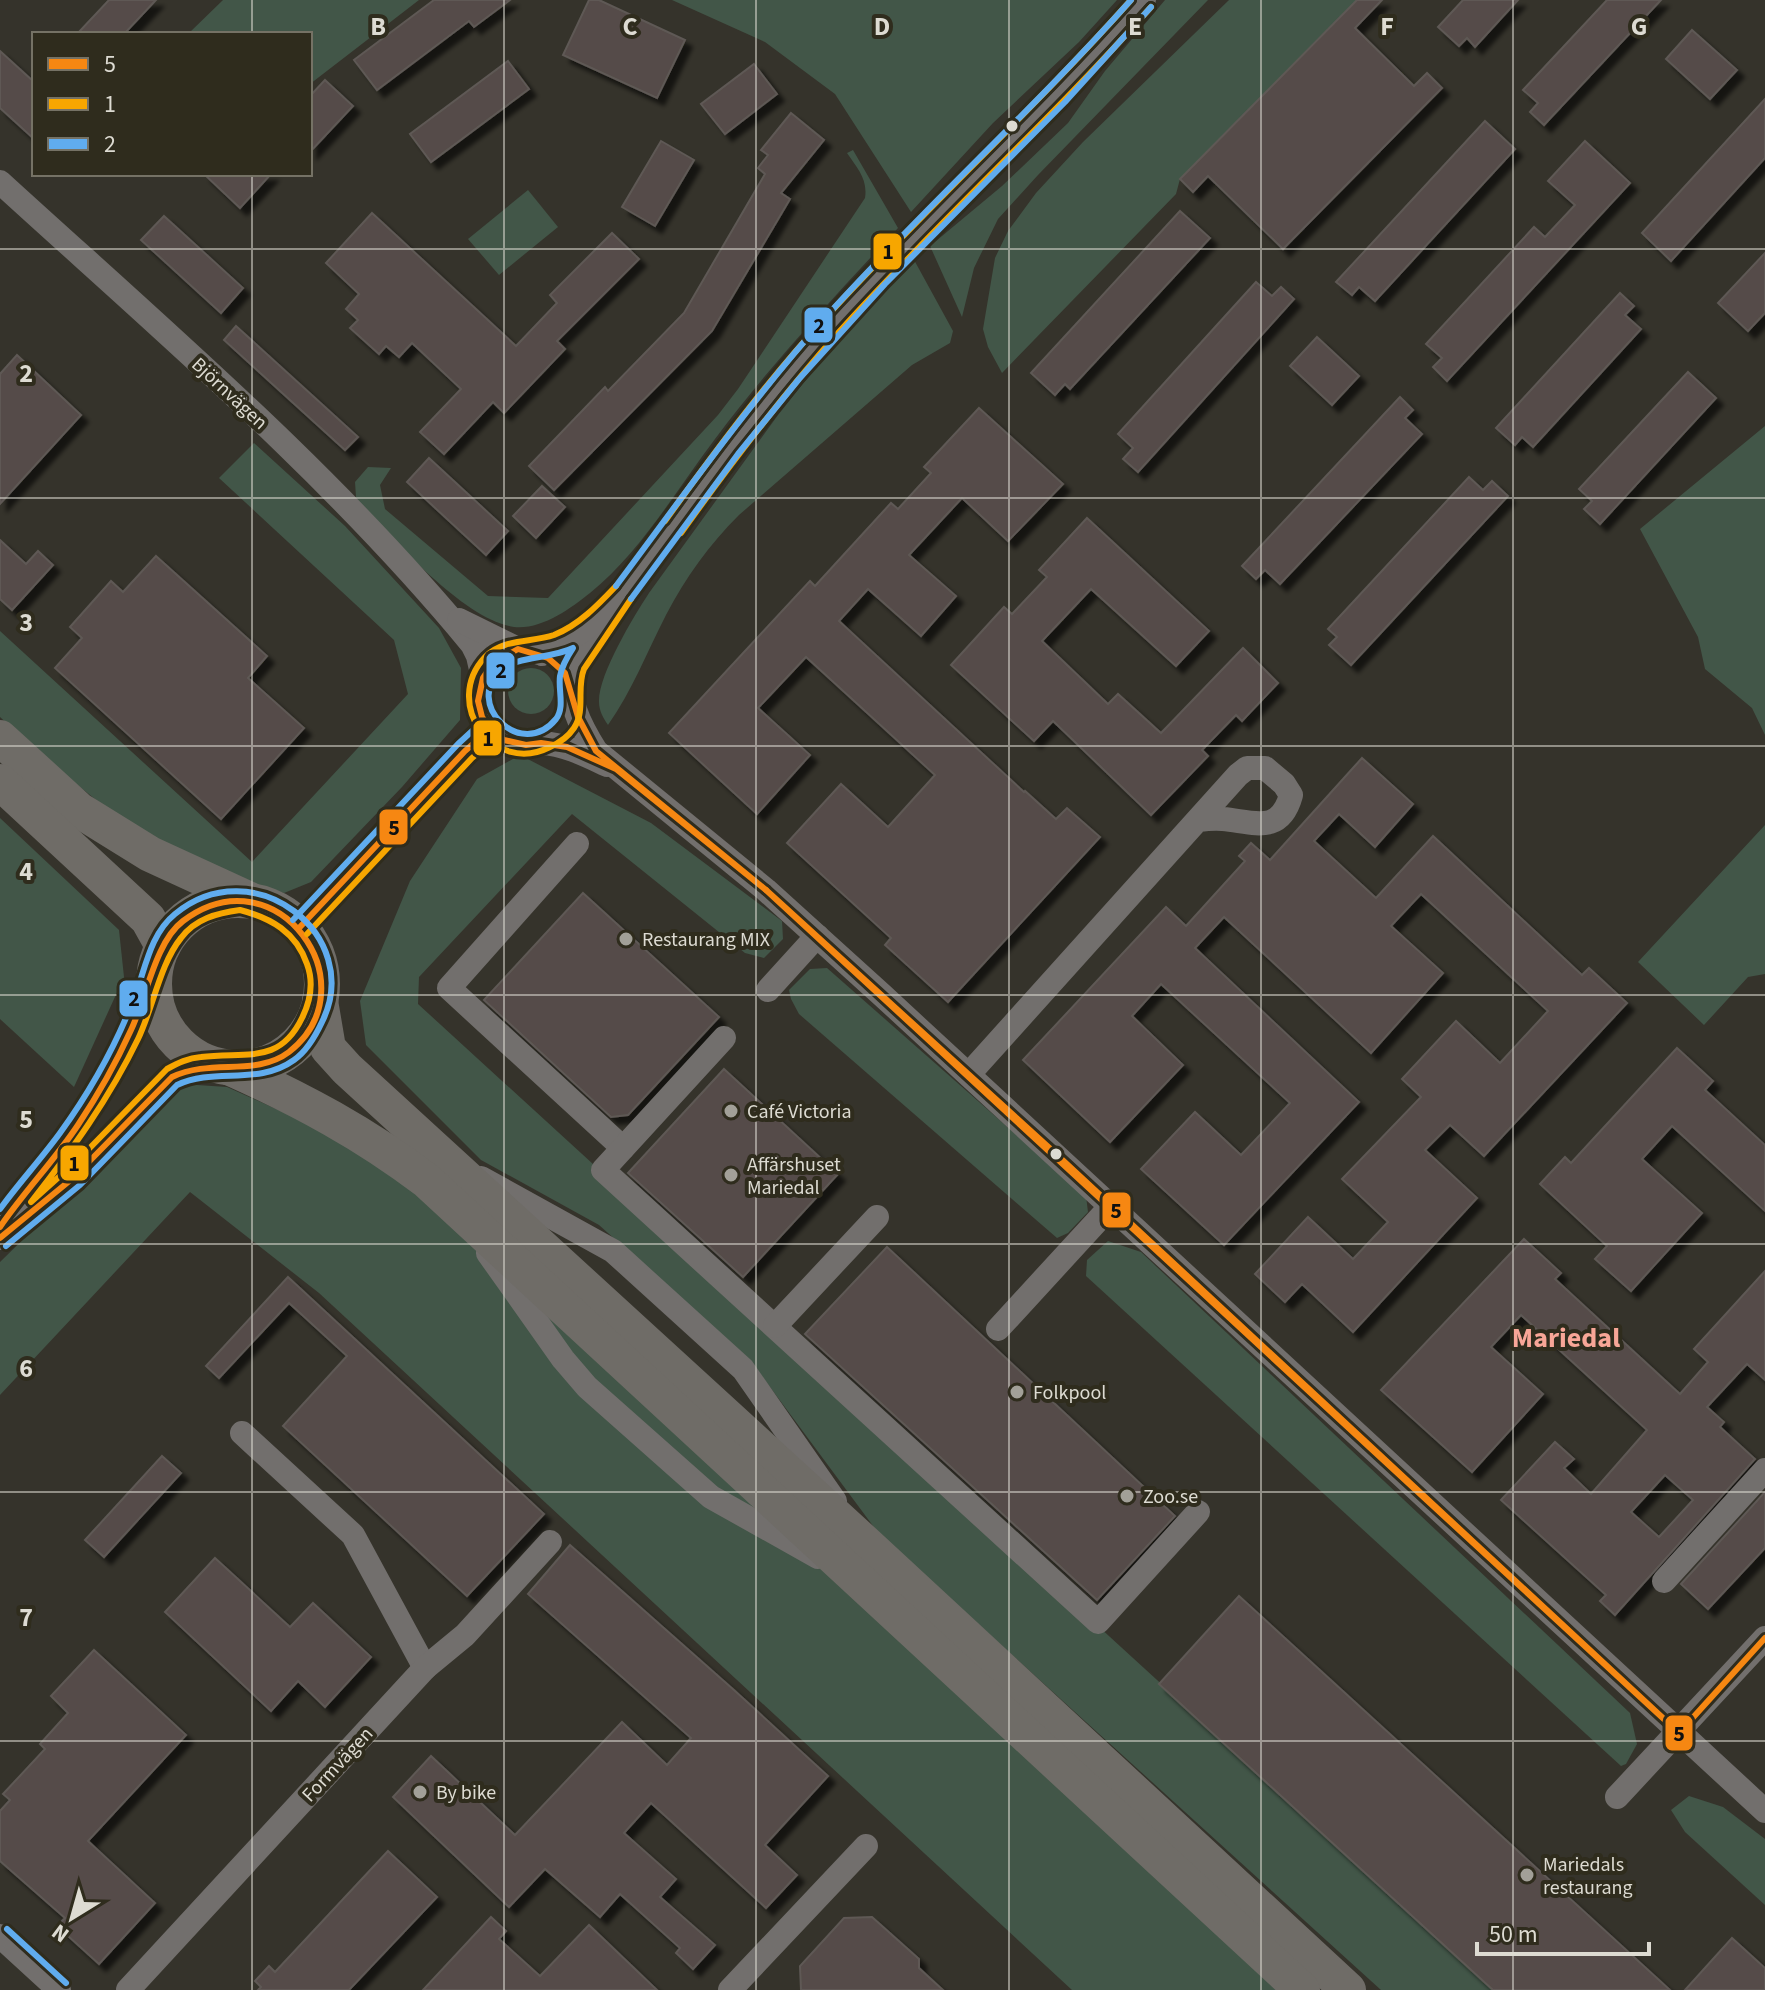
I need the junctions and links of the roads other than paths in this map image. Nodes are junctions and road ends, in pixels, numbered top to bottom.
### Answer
1 (1144, 0) edge
2 (0, 182) edge
3 (617, 601) junction
4 (448, 615) junction
5 (523, 650) junction
6 (483, 678) junction
7 (571, 691) junction
8 (490, 729) junction
9 (0, 738) edge
10 (541, 743) junction
11 (616, 769) junction
12 (0, 782) edge
13 (1198, 820) dead end
14 (577, 844) dead end
15 (255, 902) junction
16 (300, 927) junction
17 (817, 936) junction
18 (160, 954) junction
19 (768, 990) dead end
20 (320, 1001) junction
21 (724, 1038) dead end
22 (225, 1067) junction
23 (969, 1074) junction
24 (623, 1148) junction
25 (436, 1169) junction
26 (1111, 1206) junction
27 (877, 1217) dead end
28 (0, 1227) edge
29 (0, 1238) edge
30 (775, 1326) junction
31 (998, 1329) dead end
32 (242, 1433) dead end
33 (1765, 1470) edge
34 (1198, 1512) dead end
35 (550, 1542) dead end
36 (1664, 1581) dead end
37 (1764, 1642) edge
38 (425, 1668) junction
39 (1679, 1733) junction
40 (1617, 1797) dead end
41 (1765, 1811) edge
42 (866, 1846) dead end
43 (0, 1936) edge
44 (59, 1990) edge
45 (128, 1990) edge
46 (730, 1990) edge
47 (1302, 1990) edge
48 (1348, 1990) edge

1 - 3 street
2 - 4 street, Björnvägen
3 - 5 street
3 - 7 street
4 - 5 street, Björnvägen
4 - 6 street, Björnvägen
5 - 6 street
5 - 7 street, Björnvägen
6 - 8 street, Björnvägen
7 - 10 street
7 - 11 street, Björnvägen
8 - 10 street, Björnvägen
8 - 16 street
9 - 15 highway
10 - 11 street, Björnvägen
11 - 17 street, Björnvägen
12 - 18 highway
13 - 23 street
14 - 24 street
15 - 16 highway
15 - 18 highway
16 - 20 highway
17 - 19 street
17 - 23 street, Björnvägen
18 - 22 highway
18 - 28 street
20 - 22 highway
20 - 25 highway
21 - 24 street
22 - 25 highway
22 - 29 street
23 - 26 street, Björnvägen
24 - 30 street
25 - 47 highway
25 - 48 highway
26 - 31 street
26 - 39 street, Björnvägen
27 - 30 street
30 - 34 street
32 - 38 street
33 - 36 street
35 - 38 street, Formvägen
37 - 39 street
38 - 45 street, Formvägen
39 - 40 street
39 - 41 street, Björnvägen
42 - 46 street
43 - 44 street

